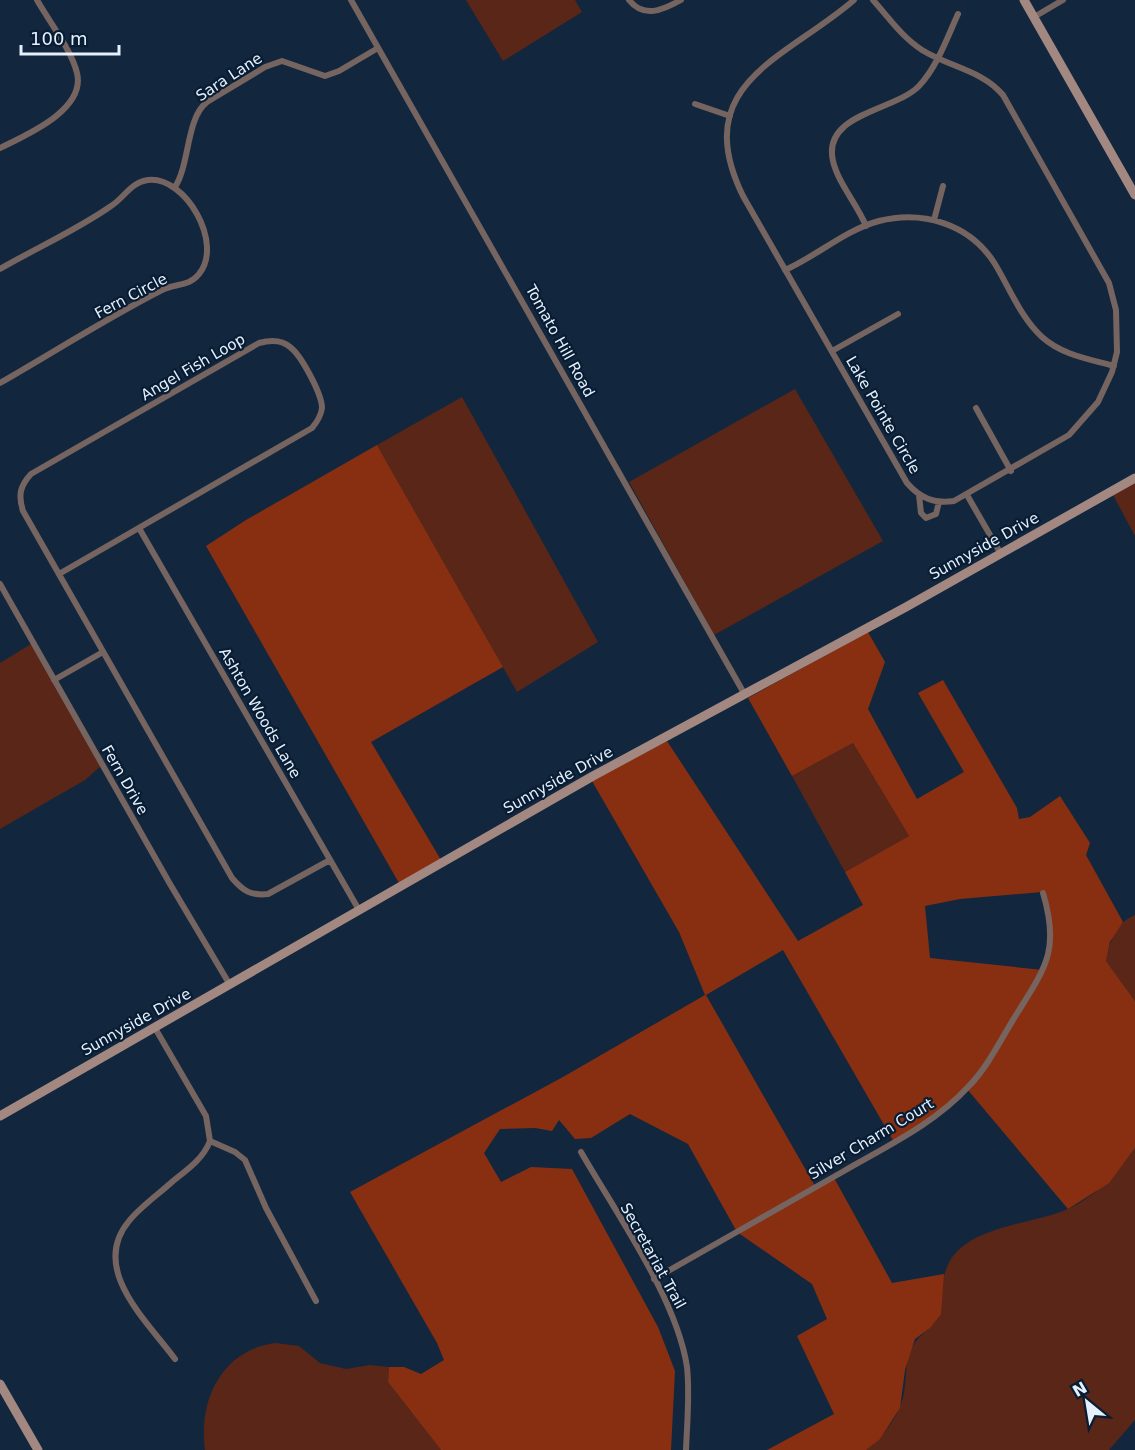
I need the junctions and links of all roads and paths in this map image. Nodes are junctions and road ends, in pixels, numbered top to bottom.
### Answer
1 (37, 0) edge
2 (351, 0) edge
3 (629, 0) edge
4 (681, 0) edge
5 (854, 0) edge
6 (873, 0) edge
7 (1024, 0) edge
8 (1063, 0) edge
9 (958, 14) dead end
10 (1034, 17) junction
11 (378, 48) junction
12 (937, 58) junction
13 (695, 104) dead end
14 (730, 116) junction
15 (0, 148) edge
16 (943, 186) dead end
17 (175, 187) junction
18 (1135, 195) edge
19 (934, 220) junction
20 (866, 226) junction
21 (0, 270) edge
22 (785, 270) junction
23 (898, 314) dead end
24 (832, 351) junction
25 (1114, 366) junction
26 (0, 383) edge
27 (976, 408) dead end
28 (1011, 471) junction
29 (1135, 478) edge
30 (919, 495) junction
31 (968, 495) junction
32 (939, 502) junction
33 (139, 528) junction
34 (1001, 554) junction
35 (59, 574) junction
36 (0, 585) edge
37 (103, 652) junction
38 (54, 680) junction
39 (745, 696) junction
40 (330, 860) junction
41 (1043, 893) dead end
42 (359, 910) junction
43 (230, 985) junction
44 (155, 1028) junction
45 (0, 1116) edge
46 (210, 1142) junction
47 (581, 1152) dead end
48 (654, 1279) junction
49 (316, 1301) dead end
50 (175, 1359) dead end
51 (0, 1384) edge
52 (38, 1450) edge
53 (686, 1450) edge

1 - 15 street
2 - 11 street, Tomato Hill Road
3 - 4 street
5 - 14 street, Lake Pointe Circle
6 - 12 street
7 - 10 street
8 - 10 street
9 - 12 street
10 - 18 street
11 - 17 street, Sara Lane
11 - 39 street, Tomato Hill Road
12 - 20 street
12 - 25 street
13 - 14 street
14 - 22 street, Lake Pointe Circle
16 - 19 street
17 - 21 street
17 - 26 street, Fern Circle
19 - 20 street
19 - 25 street
20 - 22 street
22 - 24 street, Lake Pointe Circle
23 - 24 street
24 - 30 street, Lake Pointe Circle
25 - 28 street
27 - 28 street
28 - 31 street
29 - 34 street, Sunnyside Drive
30 - 32 street, Lake Pointe Circle
30 - 32 street
31 - 32 street
31 - 34 street
33 - 35 street, Angel Fish Loop
33 - 35 street, Angel Fish Loop
33 - 40 street, Ashton Woods Lane
34 - 39 street, Sunnyside Drive
35 - 37 street, Angel Fish Loop
36 - 38 street, Fern Drive
37 - 38 street
37 - 40 street, Angel Fish Loop
38 - 43 street, Fern Drive
39 - 42 street, Sunnyside Drive
40 - 42 street, Ashton Woods Lane
41 - 48 street, Silver Charm Court
42 - 43 street, Sunnyside Drive
43 - 44 street, Sunnyside Drive
44 - 45 street, Sunnyside Drive
44 - 46 street
46 - 49 street
46 - 50 street
47 - 48 street, Secretariat Trail
48 - 53 street, Secretariat Trail
51 - 52 street

